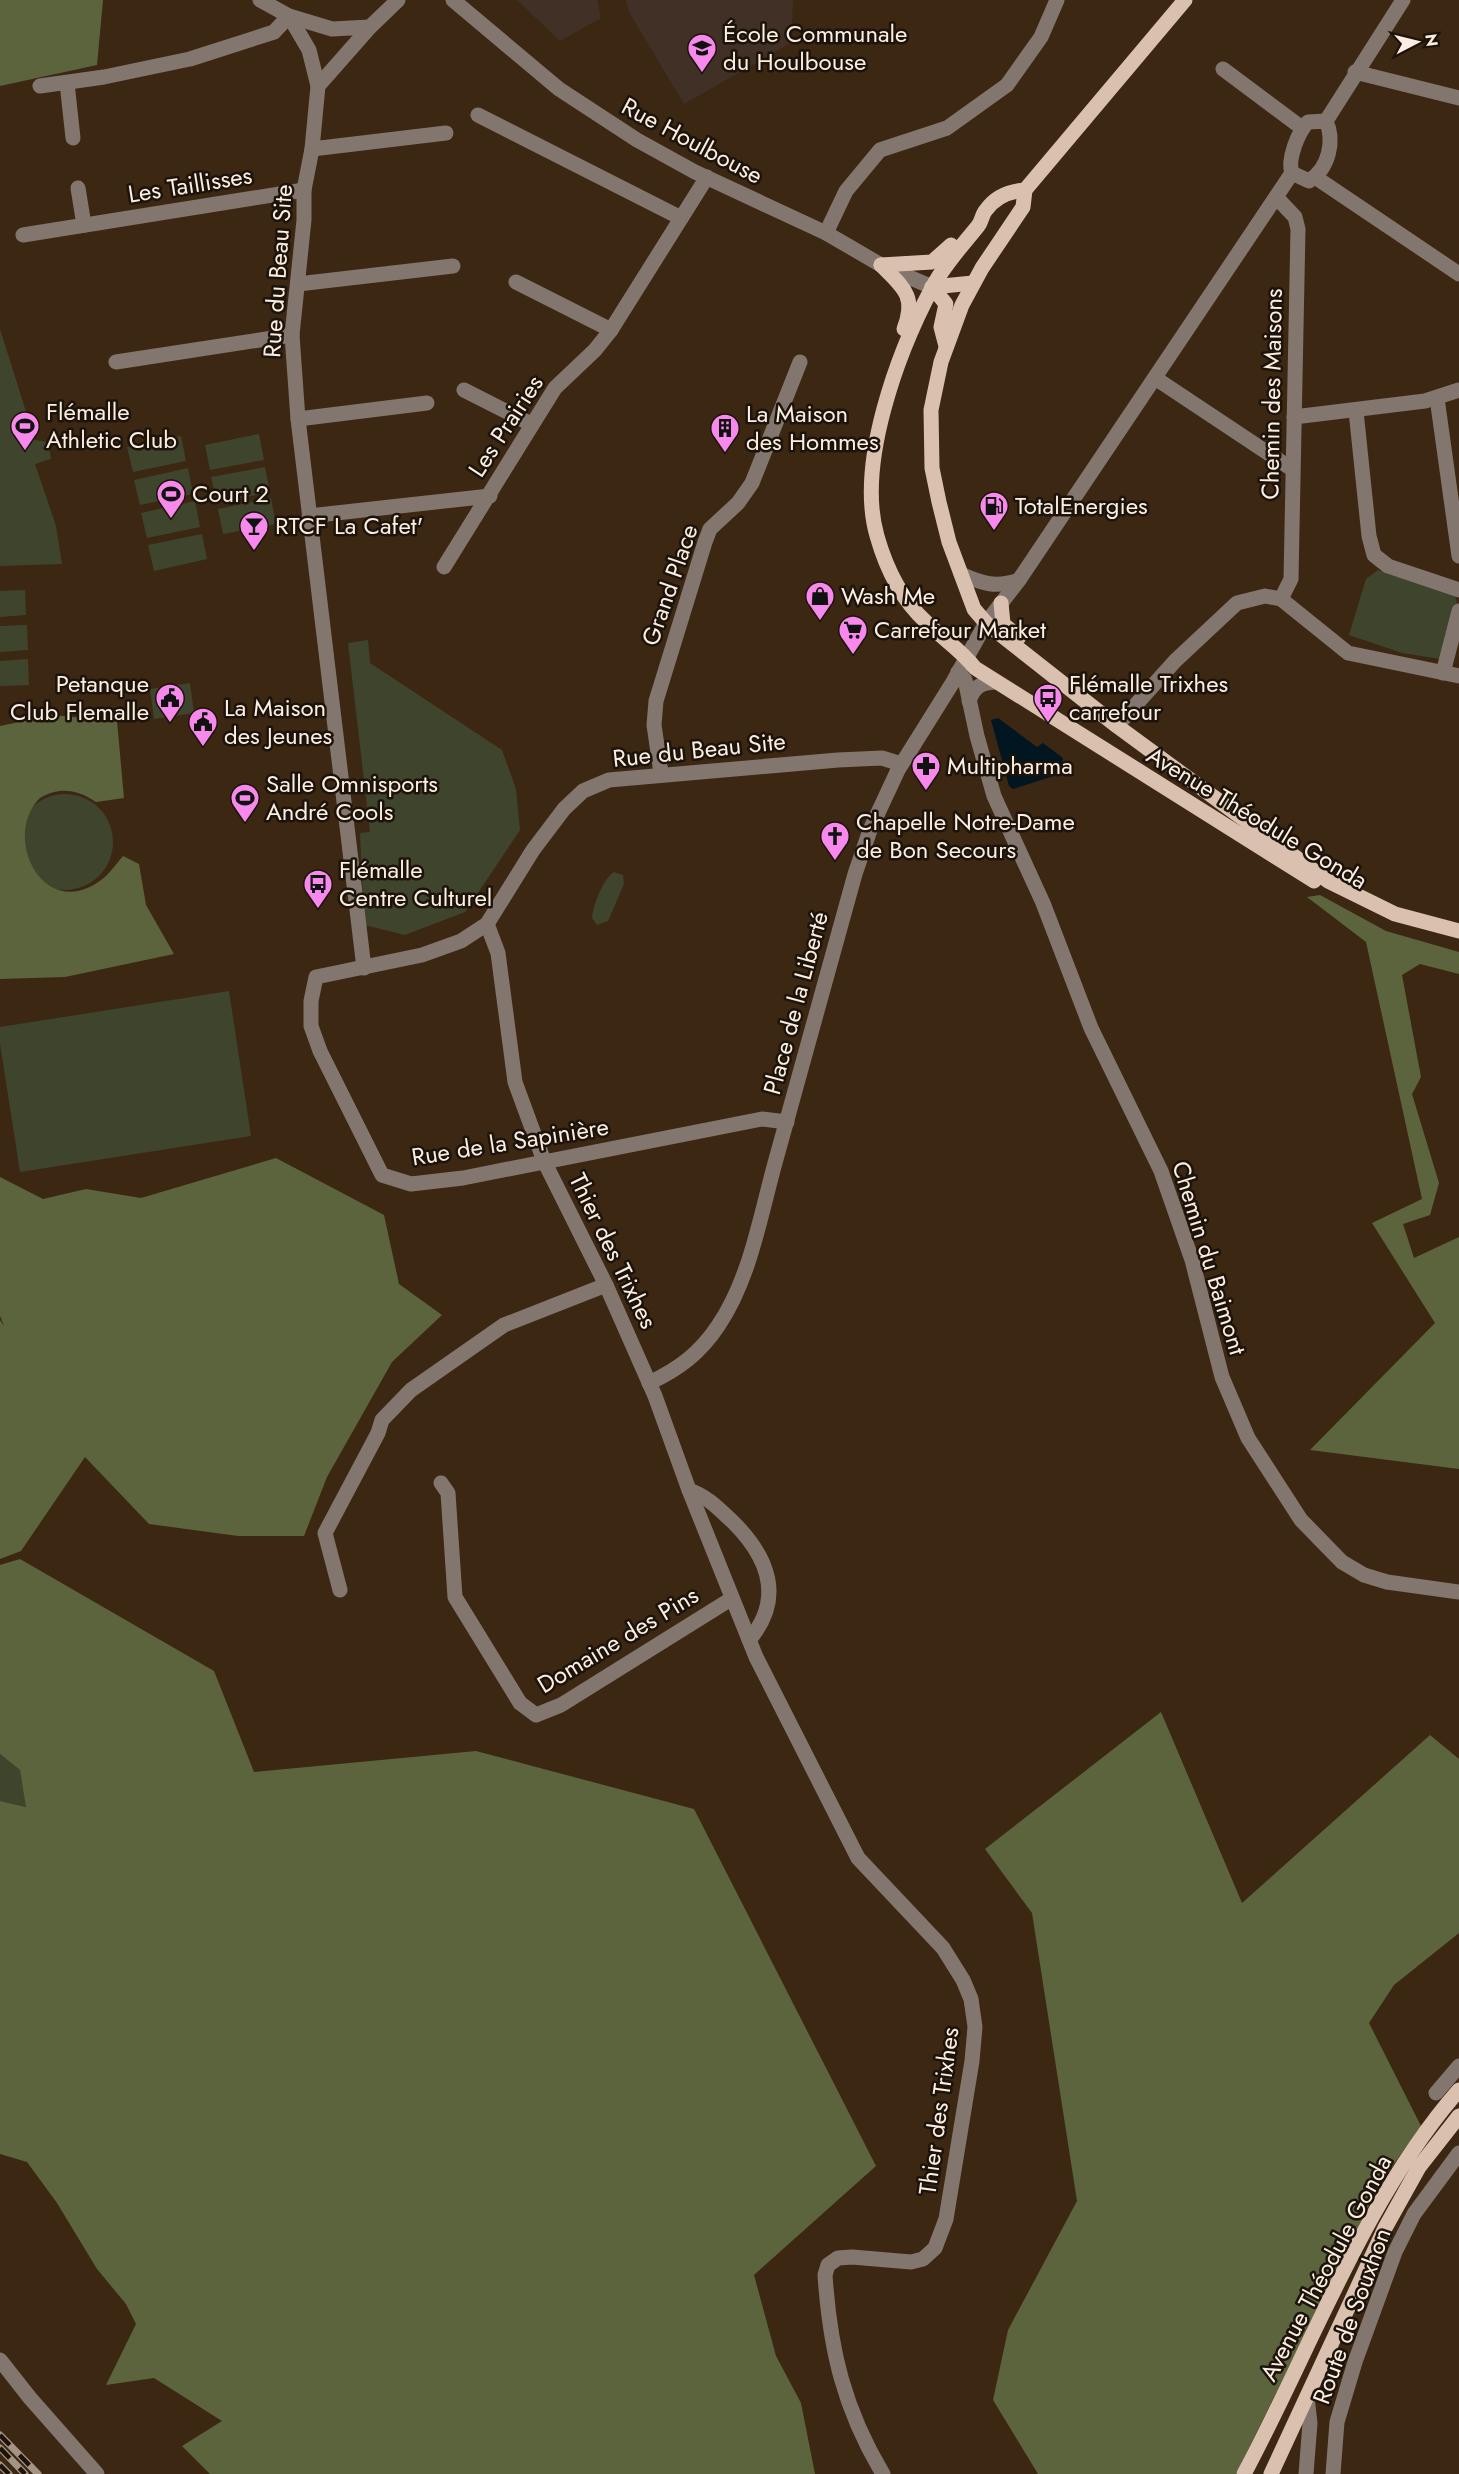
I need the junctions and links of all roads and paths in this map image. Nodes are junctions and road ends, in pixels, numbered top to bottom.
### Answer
1 (260, 0) edge
2 (398, 0) edge
3 (453, 0) edge
4 (1057, 0) edge
5 (1185, 0) edge
6 (1403, 0) edge
7 (289, 16) junction
8 (370, 27) junction
9 (1223, 69) dead end
10 (1355, 72) junction
11 (67, 83) junction
12 (40, 86) dead end
13 (318, 86) junction
14 (1459, 98) edge
15 (478, 115) dead end
16 (1326, 121) junction
17 (1302, 128) junction
18 (446, 133) dead end
19 (73, 138) dead end
20 (312, 149) junction
21 (1292, 173) junction
22 (707, 177) junction
23 (1315, 177) junction
24 (78, 188) dead end
25 (304, 190) junction
26 (1025, 190) junction
27 (1276, 197) junction
28 (985, 211) junction
29 (681, 218) junction
30 (84, 225) junction
31 (826, 233) junction
32 (23, 235) dead end
33 (881, 265) junction
34 (453, 266) dead end
35 (1459, 274) edge
36 (516, 282) dead end
37 (973, 283) junction
38 (297, 284) junction
39 (932, 288) junction
40 (611, 330) junction
41 (292, 335) junction
42 (946, 346) junction
43 (116, 362) dead end
44 (800, 362) dead end
45 (1155, 378) junction
46 (464, 390) dead end
47 (1459, 390) edge
48 (1437, 398) junction
49 (888, 400) junction
50 (427, 403) dead end
51 (1356, 411) junction
52 (1294, 417) junction
53 (298, 419) junction
54 (531, 424) junction
55 (1292, 470) junction
56 (490, 496) junction
57 (309, 516) junction
58 (1459, 556) edge
59 (444, 567) dead end
60 (961, 574) junction
61 (1019, 580) junction
62 (1459, 590) edge
63 (1281, 599) junction
64 (1001, 603) junction
65 (1459, 611) edge
66 (986, 623) junction
67 (967, 656) junction
68 (958, 672) junction
69 (1443, 673) junction
70 (1459, 676) edge
71 (995, 682) junction
72 (969, 701) junction
73 (1123, 719) junction
74 (901, 764) junction
75 (661, 774) junction
76 (1274, 840) junction
77 (488, 924) junction
78 (1459, 931) edge
79 (1459, 941) edge
80 (364, 968) junction
81 (316, 977) joint
82 (787, 1122) junction
83 (544, 1161) junction
84 (606, 1285) junction
85 (649, 1383) junction
86 (441, 1483) dead end
87 (689, 1490) junction
88 (340, 1590) dead end
89 (1459, 1592) edge
90 (731, 1599) junction
91 (749, 1640) junction
92 (1459, 2066) edge
93 (1459, 2090) edge
94 (1436, 2093) dead end
95 (1459, 2116) edge
96 (1459, 2153) edge
97 (1395, 2252) junction
98 (1360, 2281) junction
99 (0, 2360) edge
100 (1307, 2397) junction
101 (97, 2474) edge
102 (883, 2474) edge
103 (1244, 2474) edge
104 (1271, 2474) edge
105 (1306, 2474) edge
106 (1333, 2474) edge

1 - 7 street
2 - 8 street
3 - 22 street, Rue Houlbouse
4 - 31 street
5 - 26 main road, Avenue Théodule Gonda
6 - 10 street
7 - 8 street
7 - 11 street
7 - 13 street
8 - 13 street
9 - 17 street
10 - 14 street
10 - 16 street
11 - 12 street
11 - 19 street
13 - 20 street
15 - 29 street
16 - 17 street
16 - 23 street
17 - 21 street
18 - 20 street
20 - 25 street, Rue du Beau Site
21 - 23 street
21 - 27 street, Place de la Liberté
22 - 29 street, Les Prairies
22 - 31 street, Rue Houlbouse
23 - 35 street
24 - 30 street
25 - 30 street, Les Taillisses
25 - 38 street, Rue du Beau Site
26 - 28 main road, Avenue Théodule Gonda
26 - 37 main road, Avenue Théodule Gonda
27 - 45 street, Place de la Liberté
27 - 52 street, Chemin des Maisons
28 - 33 main road
28 - 39 main road, Avenue Théodule Gonda
29 - 40 street, Les Prairies
30 - 32 street, Les Taillisses
31 - 33 street, Rue Houlbouse
33 - 39 street, Rue Houlbouse
33 - 49 main road
34 - 38 street
36 - 40 street
37 - 39 main road
37 - 42 main road, Avenue Théodule Gonda
38 - 41 street, Rue du Beau Site
39 - 42 main road
39 - 49 main road, Avenue Théodule Gonda
40 - 54 street, Les Prairies
41 - 43 street
41 - 53 street, Rue du Beau Site
42 - 60 main road, Avenue Théodule Gonda
44 - 75 street, Grand Place
45 - 55 street
45 - 61 street, Place de la Liberté
46 - 54 street
47 - 48 street
48 - 51 street
48 - 58 street
49 - 67 main road, Avenue Théodule Gonda
50 - 53 street
51 - 52 street
51 - 62 street
52 - 55 street, Chemin des Maisons
53 - 57 street, Rue du Beau Site
54 - 56 street, Les Prairies
55 - 63 street, Chemin des Maisons
56 - 57 street, Les Prairies
56 - 59 street
57 - 80 street, Rue du Beau Site
60 - 61 street
60 - 66 main road, Avenue Théodule Gonda
61 - 64 street, Place de la Liberté
63 - 69 street
63 - 73 street
64 - 66 street, Place de la Liberté
64 - 73 main road, Avenue Théodule Gonda
65 - 69 street
66 - 67 street, Place de la Liberté
66 - 76 main road, Avenue Théodule Gonda
67 - 68 street, Place de la Liberté
67 - 71 main road, Avenue Théodule Gonda
68 - 72 street, Chemin du Baimont
68 - 74 street, Place de la Liberté
69 - 70 street
71 - 72 street
71 - 79 main road, Avenue Théodule Gonda
72 - 89 street, Chemin du Baimont
73 - 76 main road, Avenue Théodule Gonda
74 - 75 street, Rue du Beau Site
74 - 82 street, Place de la Liberté
75 - 77 street, Rue du Beau Site
76 - 78 main road, Avenue Théodule Gonda
77 - 80 street, Rue du Beau Site
77 - 83 street, Thier des Trixhes
80 - 81 street, Rue du Beau Site
81 - 83 street, Rue de la Sapinière
82 - 83 street, Rue de la Sapinière
82 - 85 street, Place de la Liberté
83 - 84 street, Thier des Trixhes
84 - 85 street, Thier des Trixhes
84 - 88 street
85 - 87 street, Thier des Trixhes
86 - 90 street, Domaine des Pins
87 - 90 street, Thier des Trixhes
87 - 91 street
90 - 91 street, Thier des Trixhes
91 - 102 street, Thier des Trixhes
92 - 94 street
93 - 103 main road, Avenue Théodule Gonda
95 - 98 main road, Avenue Théodule Gonda
96 - 97 street, Route de Souxhon
97 - 98 street
97 - 106 street, Route de Souxhon
98 - 100 main road, Avenue Théodule Gonda
99 - 101 street
100 - 104 main road, Avenue Théodule Gonda
100 - 105 street

